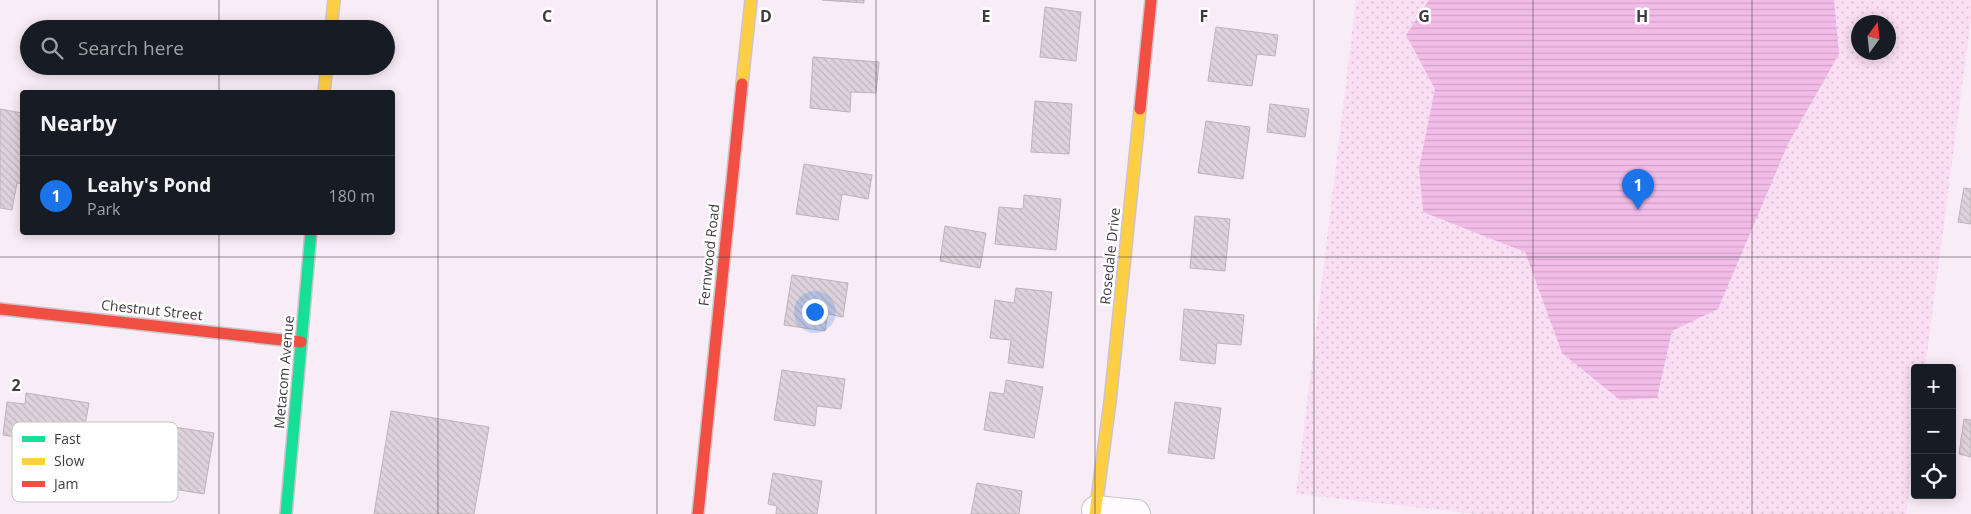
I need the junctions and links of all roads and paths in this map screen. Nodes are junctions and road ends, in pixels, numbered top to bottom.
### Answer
1 (334, 0) edge
2 (751, 0) edge
3 (1151, 0) edge
4 (332, 20) edge
5 (326, 75) edge
6 (324, 90) edge
7 (311, 235) edge
8 (0, 309) edge
9 (301, 342) junction
10 (1096, 512) edge
11 (286, 514) edge
12 (698, 514) edge
13 (1136, 514) edge

1 - 4 street
2 - 12 street, Fernwood Road
3 - 10 street, Rosedale Drive
5 - 6 street
7 - 9 street, Metacom Avenue
8 - 9 street, Chestnut Street
9 - 11 street, Metacom Avenue
10 - 13 street

